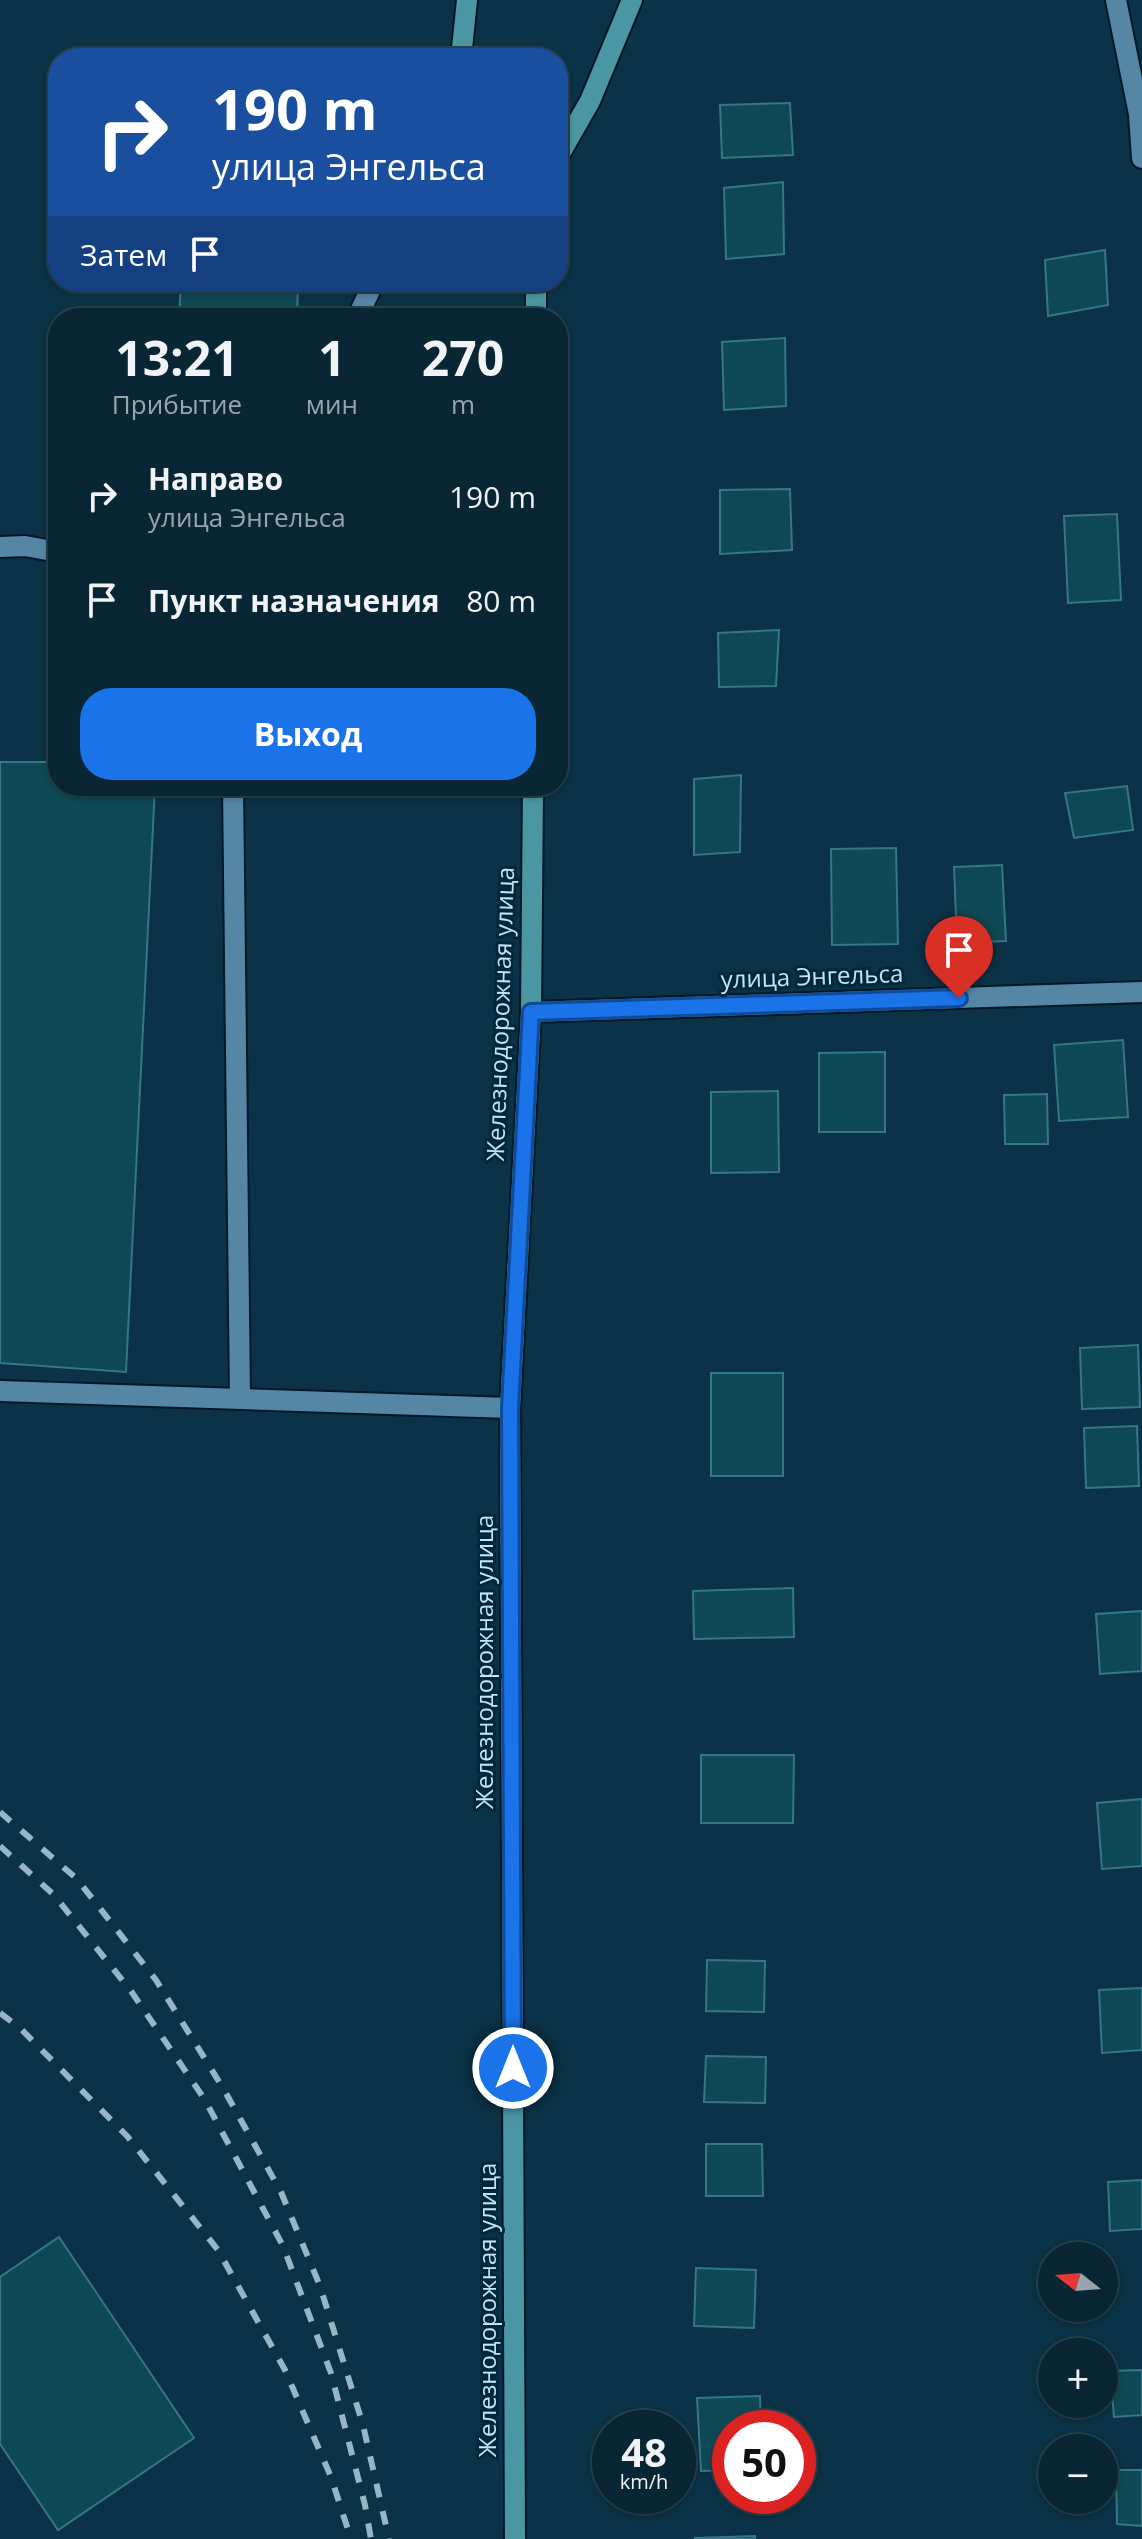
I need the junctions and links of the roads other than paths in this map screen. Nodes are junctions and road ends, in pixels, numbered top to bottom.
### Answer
1 (467, 0) edge
2 (632, 0) edge
3 (1116, 0) edge
4 (462, 48) edge
5 (568, 140) edge
6 (1142, 158) edge
7 (0, 547) edge
8 (48, 550) edge
9 (233, 796) edge
10 (533, 796) edge
11 (1142, 992) edge
12 (531, 1012) junction
13 (0, 1391) edge
14 (240, 1399) junction
15 (510, 1408) junction
16 (515, 2539) edge

1 - 4 main road
2 - 5 main road
3 - 6 street
7 - 8 street
9 - 14 street
10 - 12 main road, Железнодорожная улица
11 - 12 street, улица Энгельса
12 - 15 main road, Железнодорожная улица
13 - 14 street
14 - 15 street
15 - 16 main road, Железнодорожная улица

